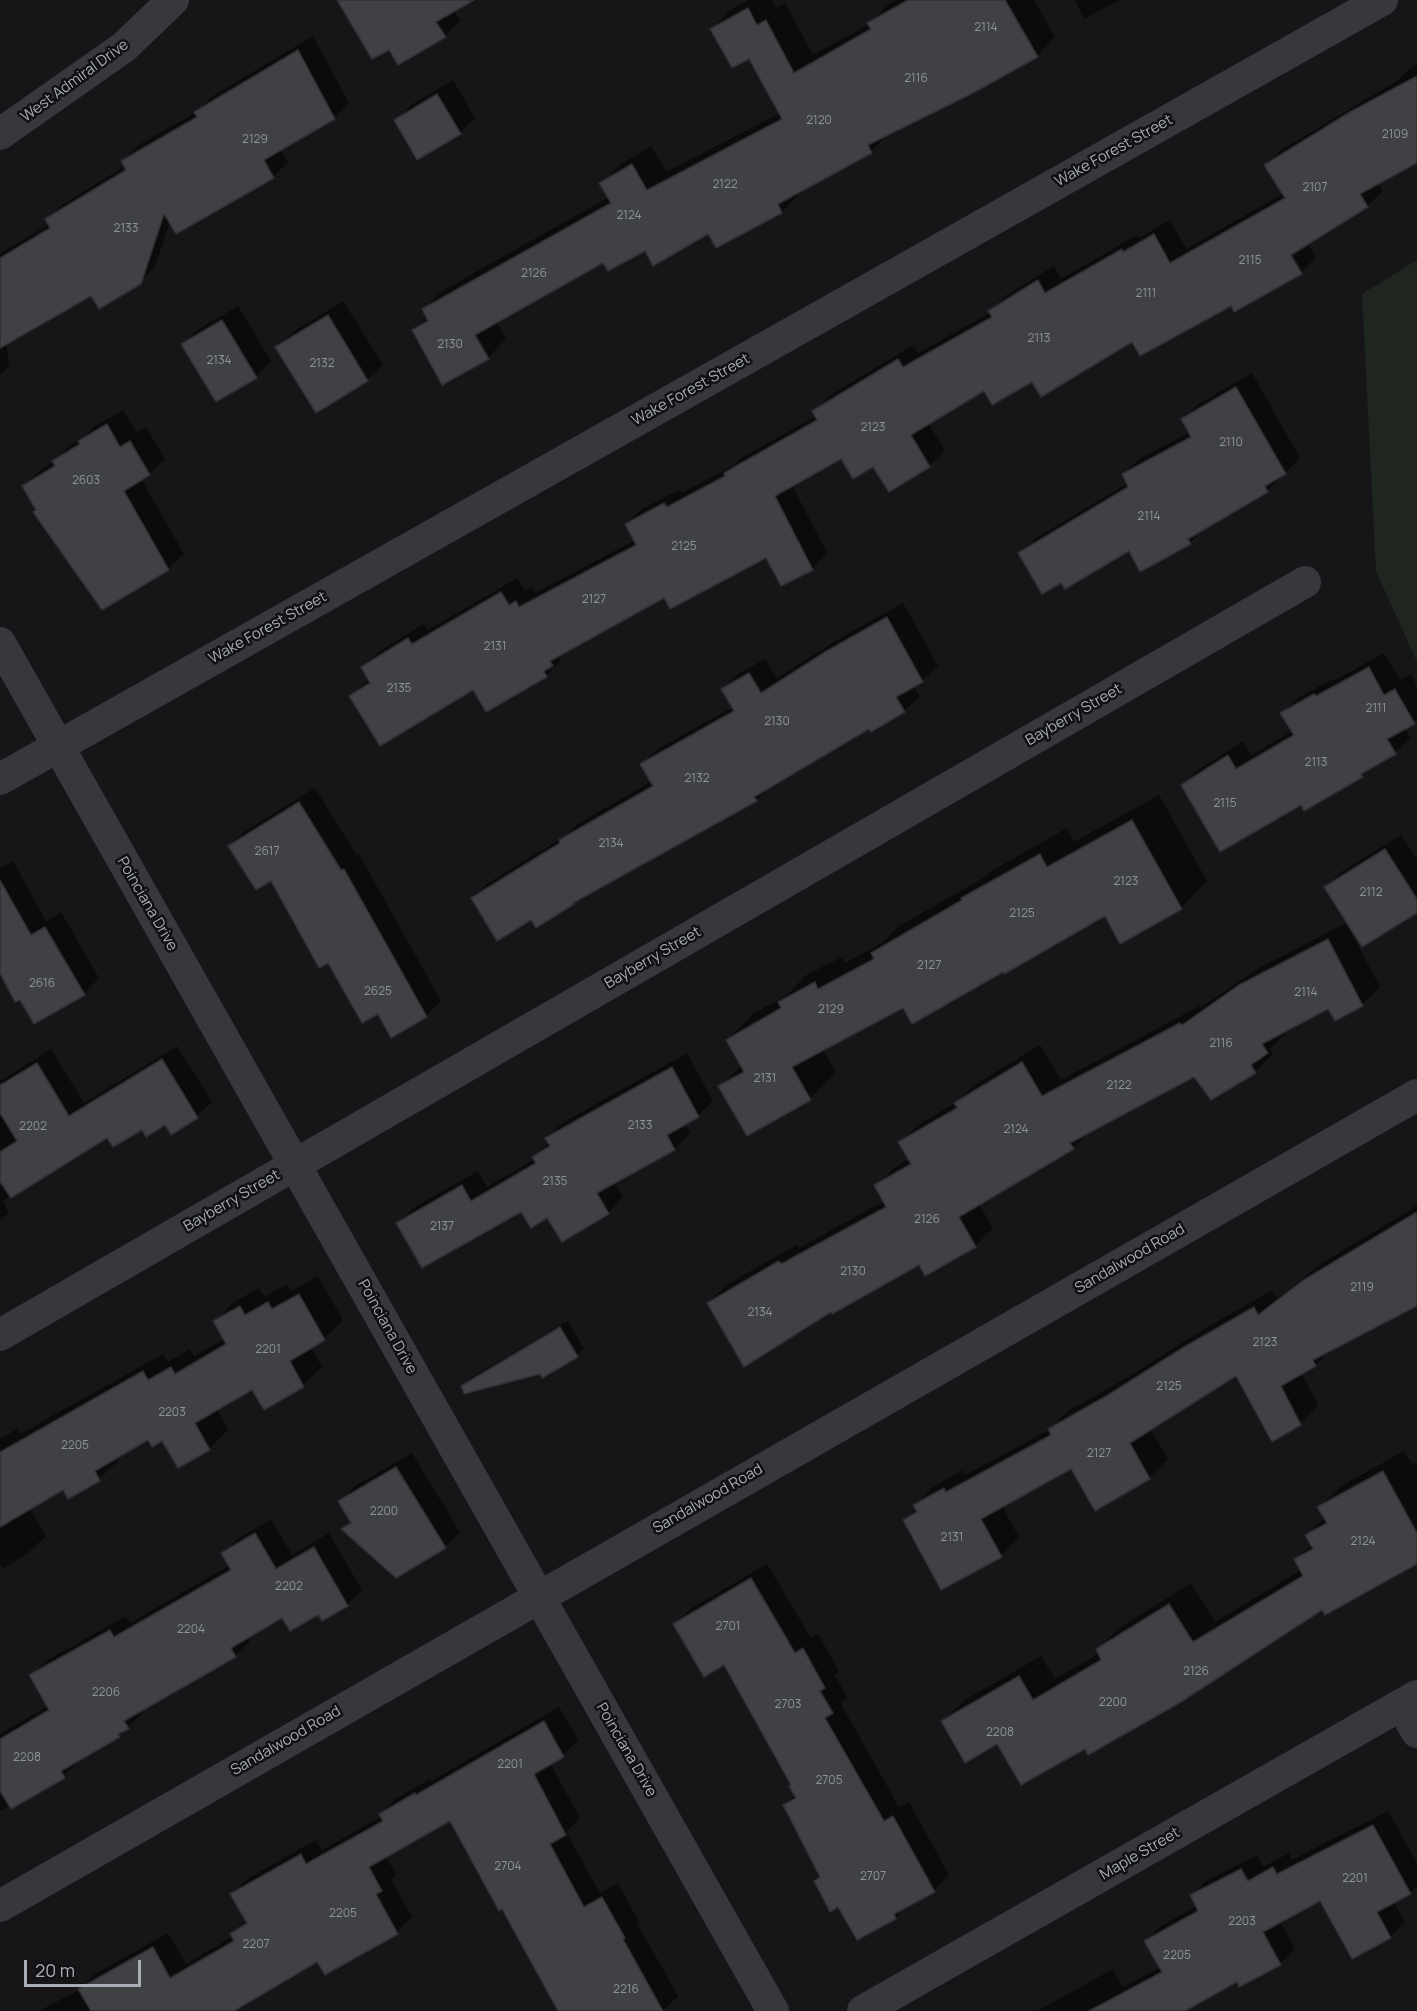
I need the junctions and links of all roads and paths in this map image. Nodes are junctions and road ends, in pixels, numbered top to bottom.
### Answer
1 (173, 0) edge
2 (1382, 0) edge
3 (0, 134) edge
4 (1305, 582) dead end
5 (0, 643) edge
6 (58, 747) junction
7 (0, 779) edge
8 (1417, 1095) edge
9 (295, 1164) junction
10 (0, 1335) edge
11 (538, 1596) junction
12 (1412, 1711) edge
13 (0, 1906) edge
14 (773, 2011) edge
15 (863, 2011) edge

1 - 3 street, West Admiral Drive
2 - 6 street, Wake Forest Street
4 - 9 street, Bayberry Street
5 - 6 street, Poinciana Drive
6 - 7 street, Wake Forest Street
6 - 9 street, Poinciana Drive
8 - 11 street, Sandalwood Road
9 - 10 street, Bayberry Street
9 - 11 street, Poinciana Drive
11 - 13 street, Sandalwood Road
11 - 14 street, Poinciana Drive
12 - 15 street, Maple Street

